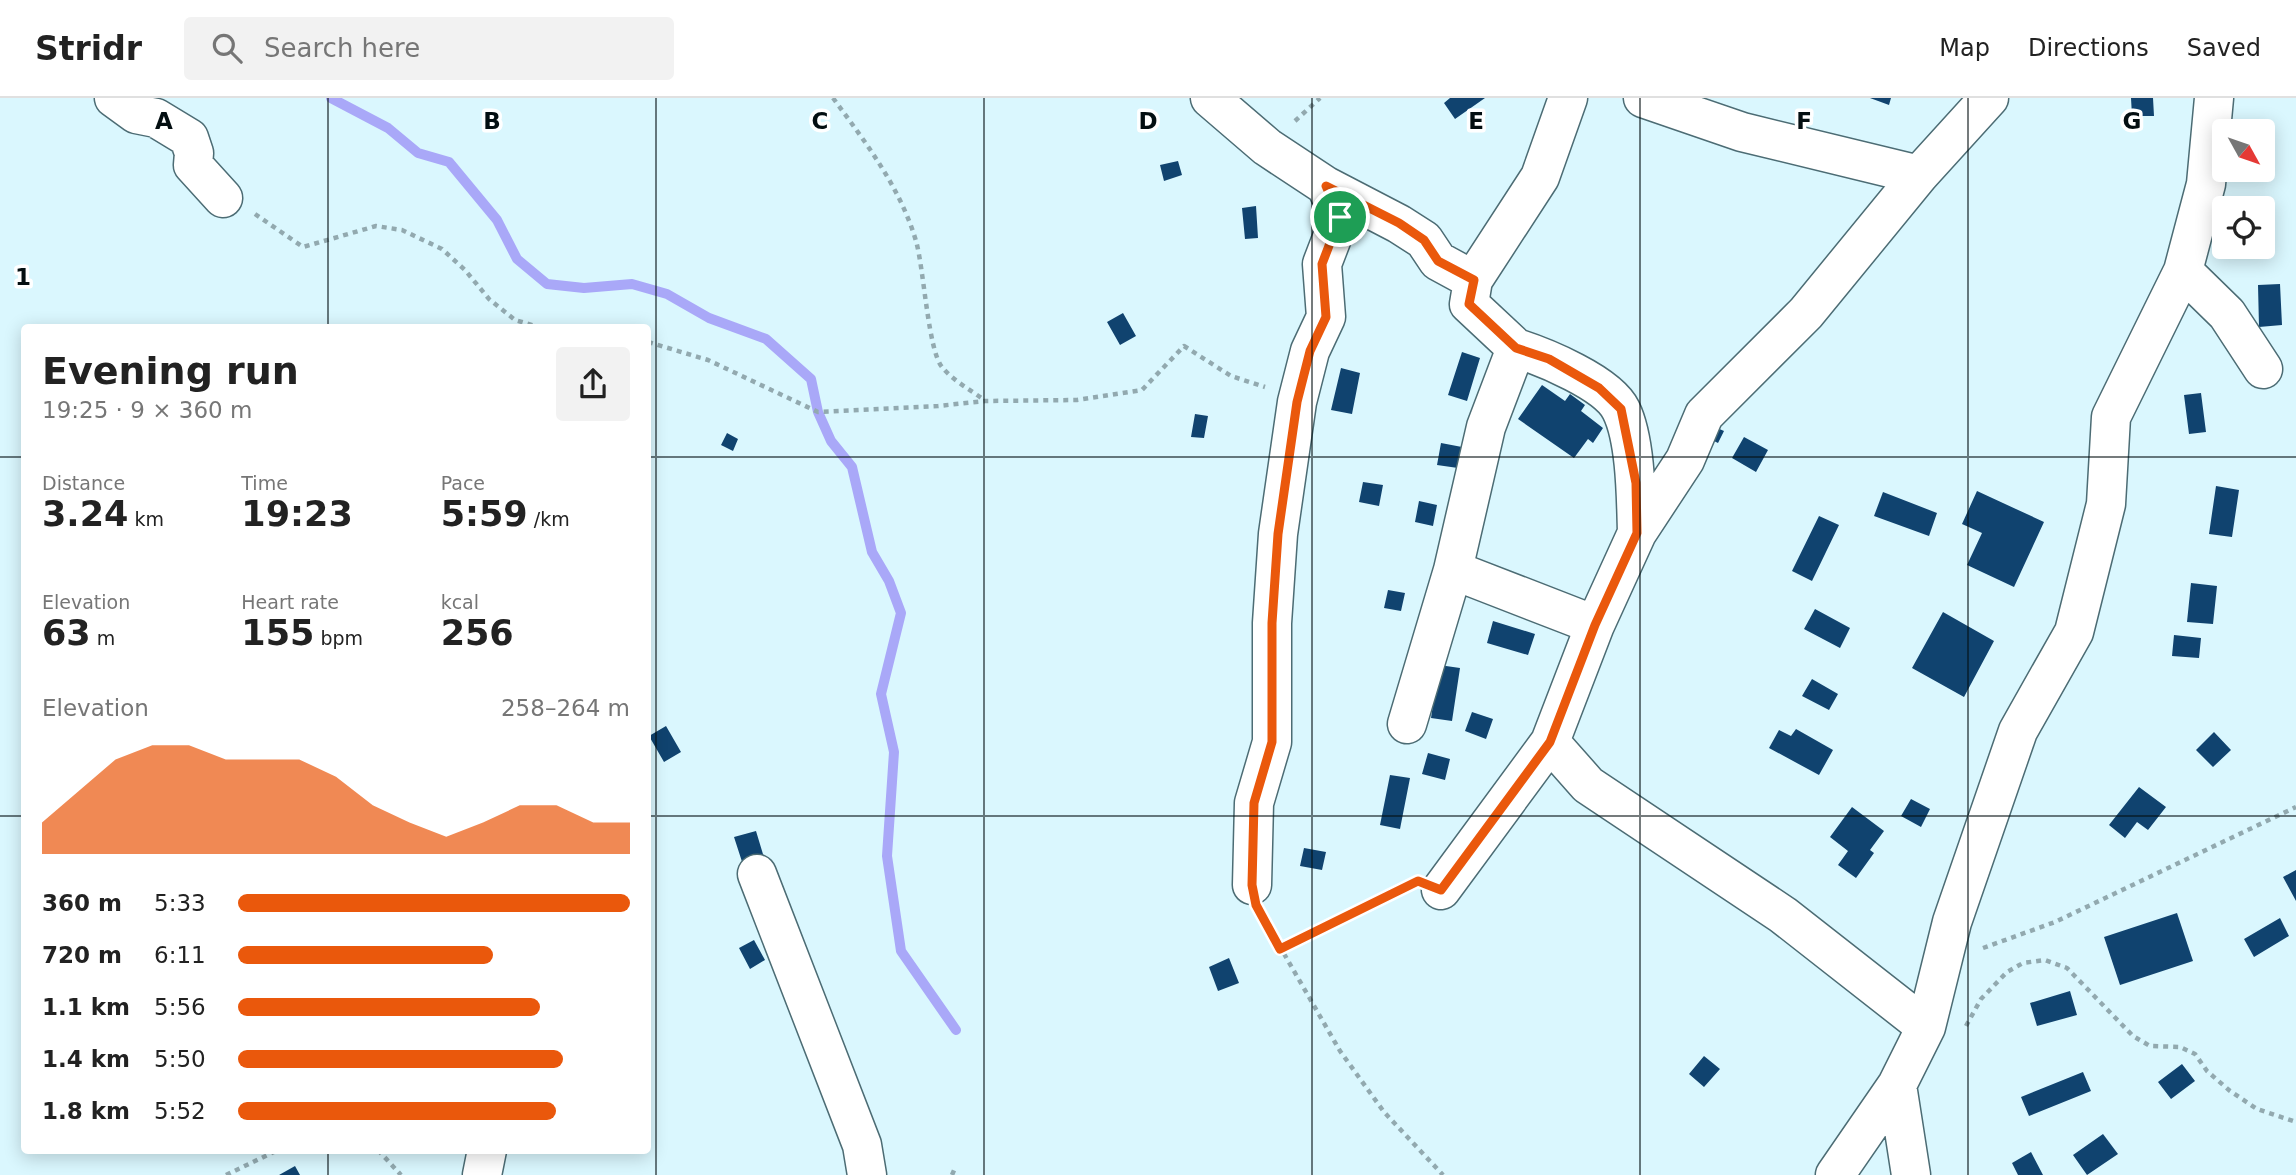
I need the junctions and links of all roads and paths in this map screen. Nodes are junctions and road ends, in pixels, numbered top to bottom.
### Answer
1 (114, 98) edge
2 (833, 98) edge
3 (1210, 98) edge
4 (1568, 98) edge
5 (1643, 98) edge
6 (1989, 98) edge
7 (2214, 98) edge
8 (1919, 175) junction
9 (1326, 186) junction
10 (223, 198) joint
11 (2183, 271) junction
12 (1474, 280) junction
13 (529, 324) edge
14 (651, 343) edge
15 (1516, 348) junction
16 (2263, 369) dead end
17 (985, 401) junction
18 (1297, 402) junction
19 (1637, 533) junction
20 (1453, 570) junction
21 (1595, 625) junction
22 (1407, 724) dead end
23 (1550, 742) junction
24 (2296, 807) edge
25 (757, 874) dead end
26 (1252, 885) joint
27 (1441, 890) joint
28 (1280, 949) junction
29 (1942, 961) junction
30 (1945, 1030) junction
31 (1897, 1085) junction
32 (2296, 1122) edge
33 (270, 1154) edge
34 (382, 1154) edge
35 (486, 1154) edge
36 (956, 1168) dead end
37 (226, 1175) edge
38 (401, 1175) edge
39 (482, 1175) edge
40 (867, 1175) edge
41 (952, 1175) edge
42 (1443, 1175) edge
43 (1835, 1175) edge
44 (1911, 1175) edge

1 - 10 street
2 - 17 path
3 - 9 street
4 - 12 street
5 - 8 street
6 - 8 street
7 - 11 street
8 - 19 street
9 - 12 street
9 - 18 street
10 - 13 path
11 - 16 street
11 - 29 street
12 - 15 street
14 - 17 path
15 - 19 street
15 - 20 street
17 - 18 path
18 - 26 street
19 - 21 street
20 - 21 street
20 - 22 street
21 - 23 street
23 - 27 street
23 - 30 street
24 - 29 path
25 - 40 street
26 - 28 path
27 - 28 path
28 - 42 path
29 - 30 street
30 - 31 street
30 - 32 path
31 - 43 street
31 - 44 street
33 - 37 path
34 - 38 path
35 - 39 street
36 - 41 path

